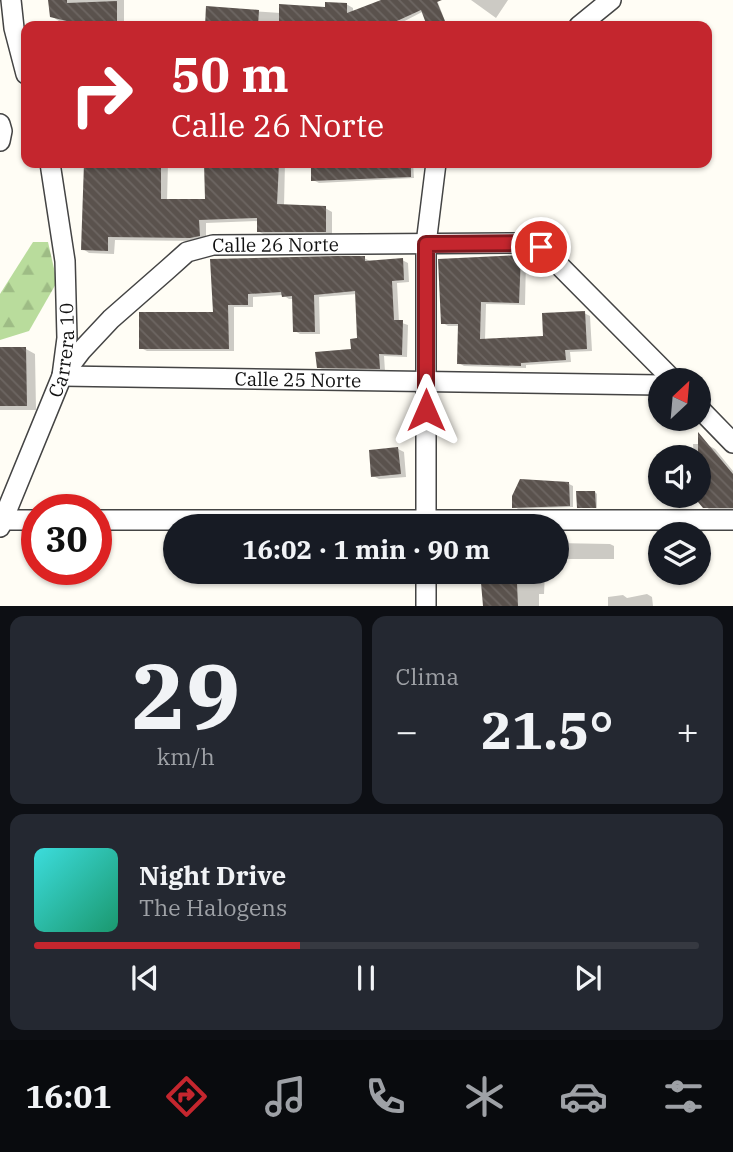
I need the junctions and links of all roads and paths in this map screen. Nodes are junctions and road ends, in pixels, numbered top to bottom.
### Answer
1 (11, 0) edge
2 (611, 0) edge
3 (585, 21) edge
4 (7, 27) edge
5 (21, 62) edge
6 (0, 124) edge
7 (0, 141) edge
8 (51, 168) edge
9 (435, 168) edge
10 (426, 244) junction
11 (661, 368) edge
12 (62, 376) junction
13 (426, 382) junction
14 (648, 385) edge
15 (711, 420) edge
16 (733, 443) edge
17 (426, 514) edge
18 (112, 520) edge
19 (733, 520) edge
20 (21, 521) edge
21 (163, 521) edge
22 (569, 522) edge
23 (1, 523) edge
24 (426, 584) edge
25 (426, 606) edge

1 - 4 street
2 - 3 street
4 - 5 street
6 - 7 street
8 - 12 street, Carrera 10
9 - 10 street
10 - 11 street, Calle 26 Norte
10 - 12 street, Calle 26 Norte
10 - 13 street
12 - 13 street, Calle 25 Norte
12 - 23 street, Carrera 10
13 - 14 street, Calle 25 Norte
13 - 17 street
15 - 16 street
18 - 21 street
19 - 22 street
20 - 23 street
24 - 25 street

